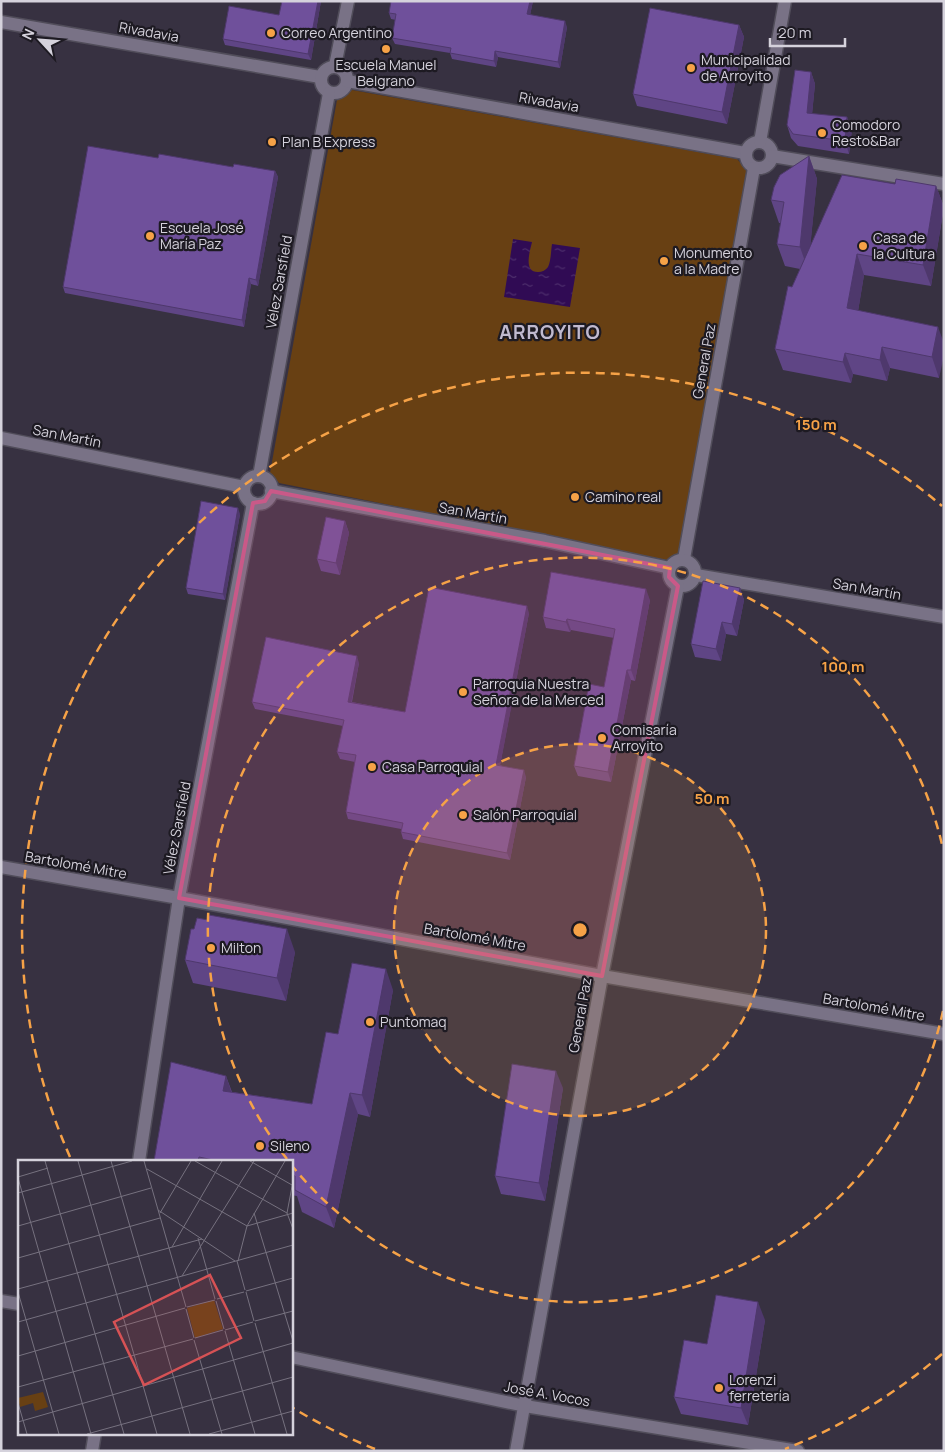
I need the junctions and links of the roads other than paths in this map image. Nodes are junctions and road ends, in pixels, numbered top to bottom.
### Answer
1 (348, 1) edge
2 (785, 1) edge
3 (1, 22) edge
4 (335, 66) junction
5 (320, 78) junction
6 (347, 81) junction
7 (329, 93) junction
8 (760, 142) junction
9 (746, 152) junction
10 (772, 156) junction
11 (754, 168) junction
12 (944, 184) edge
13 (1, 438) edge
14 (259, 476) junction
15 (244, 487) junction
16 (271, 491) junction
17 (253, 503) junction
18 (684, 560) junction
19 (670, 568) junction
20 (696, 574) junction
21 (678, 586) junction
22 (944, 617) edge
23 (1, 868) edge
24 (179, 898) junction
25 (602, 976) junction
26 (944, 1034) edge
27 (139, 1160) edge
28 (1, 1301) edge
29 (18, 1304) edge
30 (292, 1358) edge
31 (525, 1406) junction
32 (95, 1434) edge
33 (92, 1451) edge
34 (516, 1451) edge
35 (798, 1451) edge

1 - 4 street
2 - 8 street
3 - 5 street, Rivadavia
4 - 5 street
4 - 6 street
5 - 7 street
6 - 7 street
6 - 9 street, Rivadavia
7 - 14 street, Vélez Sarsfield
8 - 9 street
8 - 10 street
9 - 11 street
10 - 11 street
10 - 12 street
11 - 18 street, General Paz
13 - 15 street, San Martín
14 - 15 street
14 - 16 street
15 - 17 street
16 - 17 street
16 - 19 street, San Martín
17 - 24 street, Vélez Sarsfield
18 - 19 street
18 - 20 street
19 - 21 street
20 - 21 street
20 - 22 street, San Martín
21 - 25 street, General Paz
23 - 24 street, Bartolomé Mitre
24 - 25 street, Bartolomé Mitre
24 - 27 street, Vélez Sarsfield
25 - 26 street, Bartolomé Mitre
25 - 31 street, General Paz
28 - 29 street
30 - 31 street, José A. Vocos
31 - 34 street, General Paz
31 - 35 street, José A. Vocos
32 - 33 street

